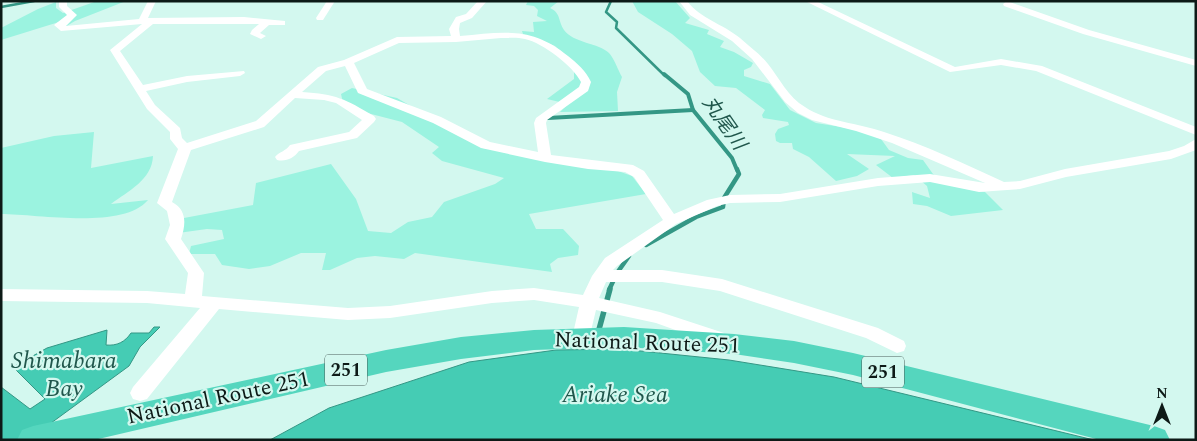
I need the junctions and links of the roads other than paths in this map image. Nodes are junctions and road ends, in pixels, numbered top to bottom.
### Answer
1 (63, 1) edge
2 (152, 1) edge
3 (331, 1) edge
4 (483, 1) edge
5 (683, 1) edge
6 (809, 1) edge
7 (1007, 4) dead end
8 (320, 18) dead end
9 (146, 21) junction
10 (267, 22) junction
11 (282, 22) dead end
12 (261, 36) dead end
13 (456, 40) junction
14 (348, 62) junction
15 (1196, 63) edge
16 (240, 73) dead end
17 (140, 89) junction
18 (294, 95) junction
19 (1196, 132) edge
20 (1196, 143) edge
21 (185, 148) junction
22 (282, 157) dead end
23 (544, 158) junction
24 (1001, 186) junction
25 (671, 221) junction
26 (609, 276) junction
27 (1, 296) edge
28 (193, 302) junction
29 (600, 303) junction
30 (213, 304) junction
31 (592, 338) junction
32 (734, 344) junction
33 (897, 346) dead end
34 (140, 393) dead end
35 (33, 440) edge
36 (1154, 440) edge

1 - 9 street
2 - 9 street
3 - 8 street
4 - 13 street
5 - 24 street
6 - 19 street
7 - 15 street
9 - 10 street
9 - 17 street
10 - 11 street
10 - 12 street
13 - 14 street
13 - 23 street
14 - 18 street
14 - 23 street
16 - 17 street
17 - 21 street
18 - 21 street
18 - 22 street
20 - 24 street
21 - 28 street
23 - 25 street
24 - 25 street
25 - 26 street
26 - 29 street
26 - 33 street
27 - 28 street
28 - 30 street
29 - 30 street
29 - 31 street
29 - 32 street
30 - 34 street
31 - 32 highway, National Route 251 / 251
31 - 35 highway, National Route 251 / 251
32 - 36 highway, National Route 251 / 251

